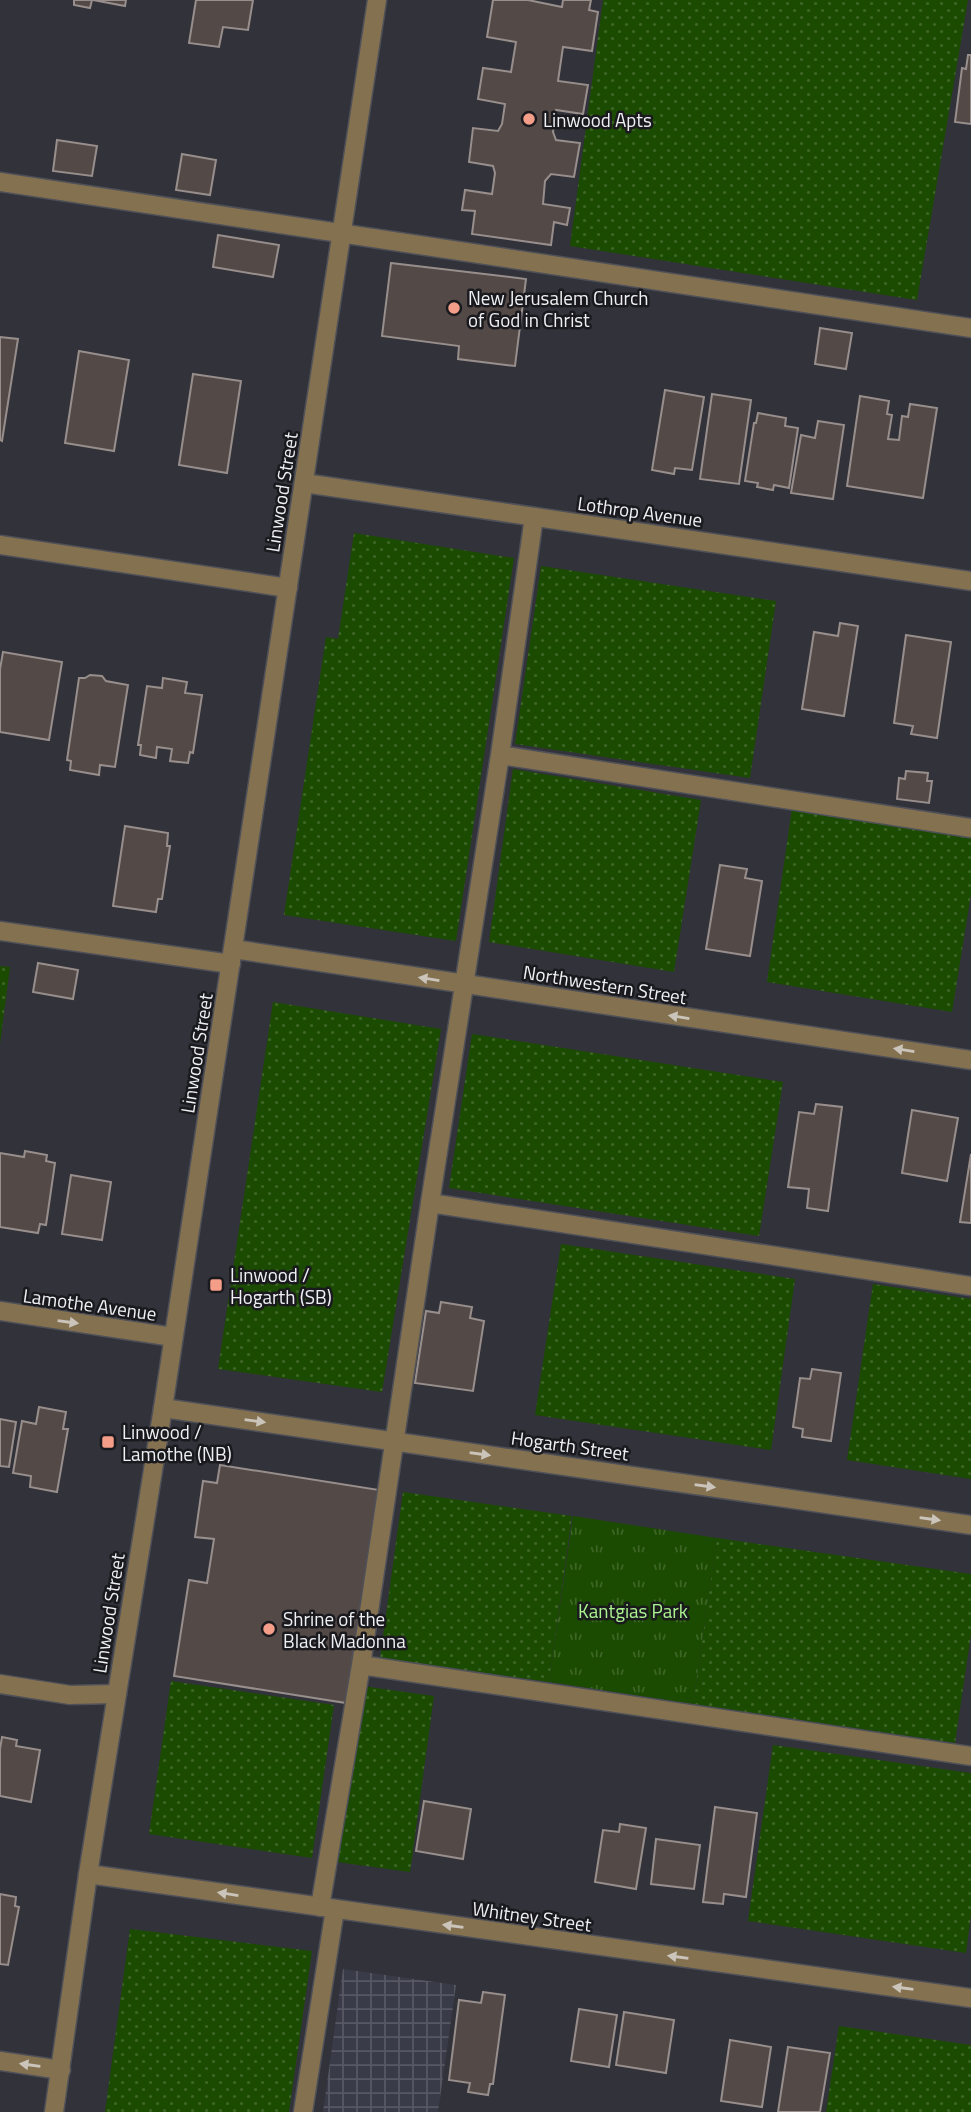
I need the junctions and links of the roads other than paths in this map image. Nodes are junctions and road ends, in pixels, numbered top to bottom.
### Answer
1 (377, 0) edge
2 (0, 182) edge
3 (342, 233) junction
4 (971, 328) edge
5 (304, 484) junction
6 (534, 517) junction
7 (0, 545) edge
8 (971, 581) edge
9 (288, 588) junction
10 (500, 755) junction
11 (971, 828) edge
12 (0, 931) edge
13 (232, 957) junction
14 (463, 984) junction
15 (971, 1060) edge
16 (430, 1203) junction
17 (971, 1286) edge
18 (0, 1311) edge
19 (173, 1337) junction
20 (163, 1408) junction
21 (394, 1441) junction
22 (971, 1525) edge
23 (361, 1665) junction
24 (0, 1684) edge
25 (117, 1694) junction
26 (971, 1756) edge
27 (88, 1874) junction
28 (327, 1908) junction
29 (971, 1998) edge
30 (0, 2061) edge
31 (61, 2070) junction
32 (54, 2112) edge
33 (303, 2112) edge

1 - 3 street, Linwood Street
2 - 3 street
3 - 4 street
3 - 5 street, Linwood Street
5 - 6 street, Lothrop Avenue
5 - 9 street, Linwood Street
6 - 8 street, Lothrop Avenue
6 - 10 street
7 - 9 street
9 - 13 street, Linwood Street
10 - 11 street
10 - 14 street
12 - 13 street, Northwestern Street
14 -> 13 street, Northwestern Street
13 - 19 street, Linwood Street
15 -> 14 street, Northwestern Street
14 - 16 street
16 - 17 street
16 - 21 street
18 -> 19 street, Lamothe Avenue
19 - 20 street, Linwood Street
20 -> 21 street, Hogarth Street
20 - 25 street, Linwood Street
21 -> 22 street, Hogarth Street
21 - 23 street
23 - 26 street
23 - 28 street
24 - 25 street
25 - 27 street, Linwood Street
28 -> 27 street, Whitney Street
27 - 31 street, Linwood Street
29 -> 28 street, Whitney Street
28 - 33 street
31 -> 30 street
31 - 32 street, Linwood Street

